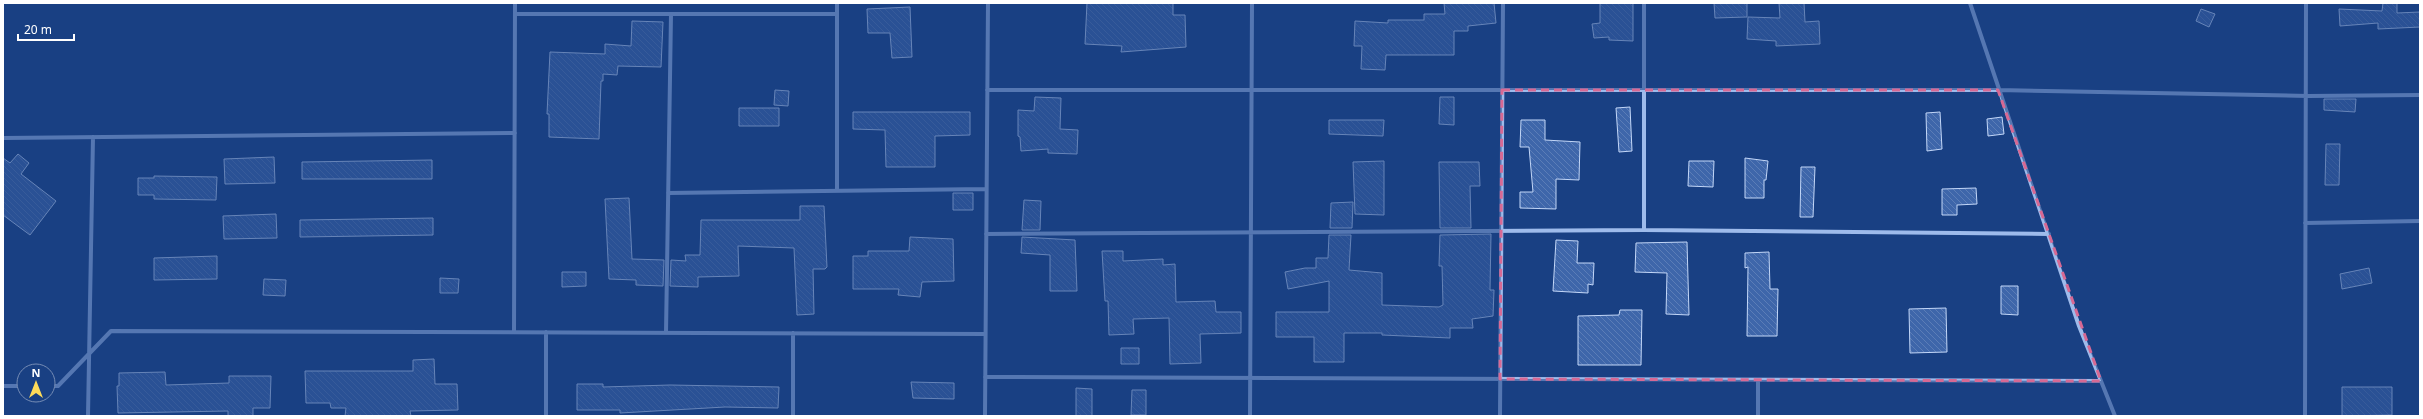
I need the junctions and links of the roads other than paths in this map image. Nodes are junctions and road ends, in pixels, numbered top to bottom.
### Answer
1 (515, 3) edge
2 (836, 3) edge
3 (988, 3) edge
4 (1252, 3) edge
5 (1503, 3) edge
6 (1644, 3) edge
7 (1970, 3) edge
8 (2306, 3) edge
9 (515, 14) junction
10 (671, 14) junction
11 (836, 14) junction
12 (987, 90) junction
13 (1252, 90) junction
14 (1502, 90) junction
15 (1644, 90) junction
16 (1998, 90) junction
17 (2420, 95) edge
18 (2308, 96) junction
19 (515, 133) junction
20 (93, 137) junction
21 (3, 138) edge
22 (986, 189) junction
23 (836, 191) junction
24 (668, 193) junction
25 (2420, 221) edge
26 (2306, 223) junction
27 (1502, 230) junction
28 (1644, 230) junction
29 (1251, 232) junction
30 (986, 234) junction
31 (2048, 234) junction
32 (514, 332) junction
33 (546, 332) junction
34 (666, 332) junction
35 (793, 333) junction
36 (985, 334) junction
37 (88, 354) junction
38 (985, 377) junction
39 (1251, 378) junction
40 (1500, 379) junction
41 (1758, 380) junction
42 (2101, 381) junction
43 (3, 386) edge
44 (16, 386) edge
45 (56, 386) edge
46 (88, 416) edge
47 (546, 416) edge
48 (793, 416) edge
49 (985, 416) edge
50 (1250, 416) edge
51 (1500, 416) edge
52 (1758, 416) edge
53 (2115, 416) edge
54 (2306, 416) edge

1 - 9 street
2 - 11 street
3 - 12 street
4 - 13 street
5 - 14 street
6 - 15 street
7 - 16 street
8 - 18 street
9 - 10 street
9 - 19 street
10 - 11 street
10 - 24 street
11 - 23 street
12 - 13 street
12 - 22 street
13 - 14 street
13 - 29 street
14 - 15 street
14 - 27 street
15 - 16 street
15 - 28 street
16 - 18 street
16 - 31 street
17 - 18 street
18 - 26 street
19 - 20 street
19 - 32 street
20 - 21 street
20 - 37 street
22 - 23 street
22 - 30 street
23 - 24 street
24 - 34 street
25 - 26 street
26 - 54 street
27 - 28 street
27 - 29 street
27 - 40 street
28 - 31 street
29 - 30 street
29 - 39 street
30 - 36 street
31 - 42 street
32 - 33 street
32 - 37 street
33 - 34 street
33 - 47 street
34 - 35 street
35 - 36 street
35 - 48 street
36 - 38 street
37 - 45 street
37 - 46 street
38 - 39 street
38 - 49 street
39 - 40 street
39 - 50 street
40 - 41 street
40 - 51 street
41 - 42 street
41 - 52 street
42 - 53 street
43 - 44 street

